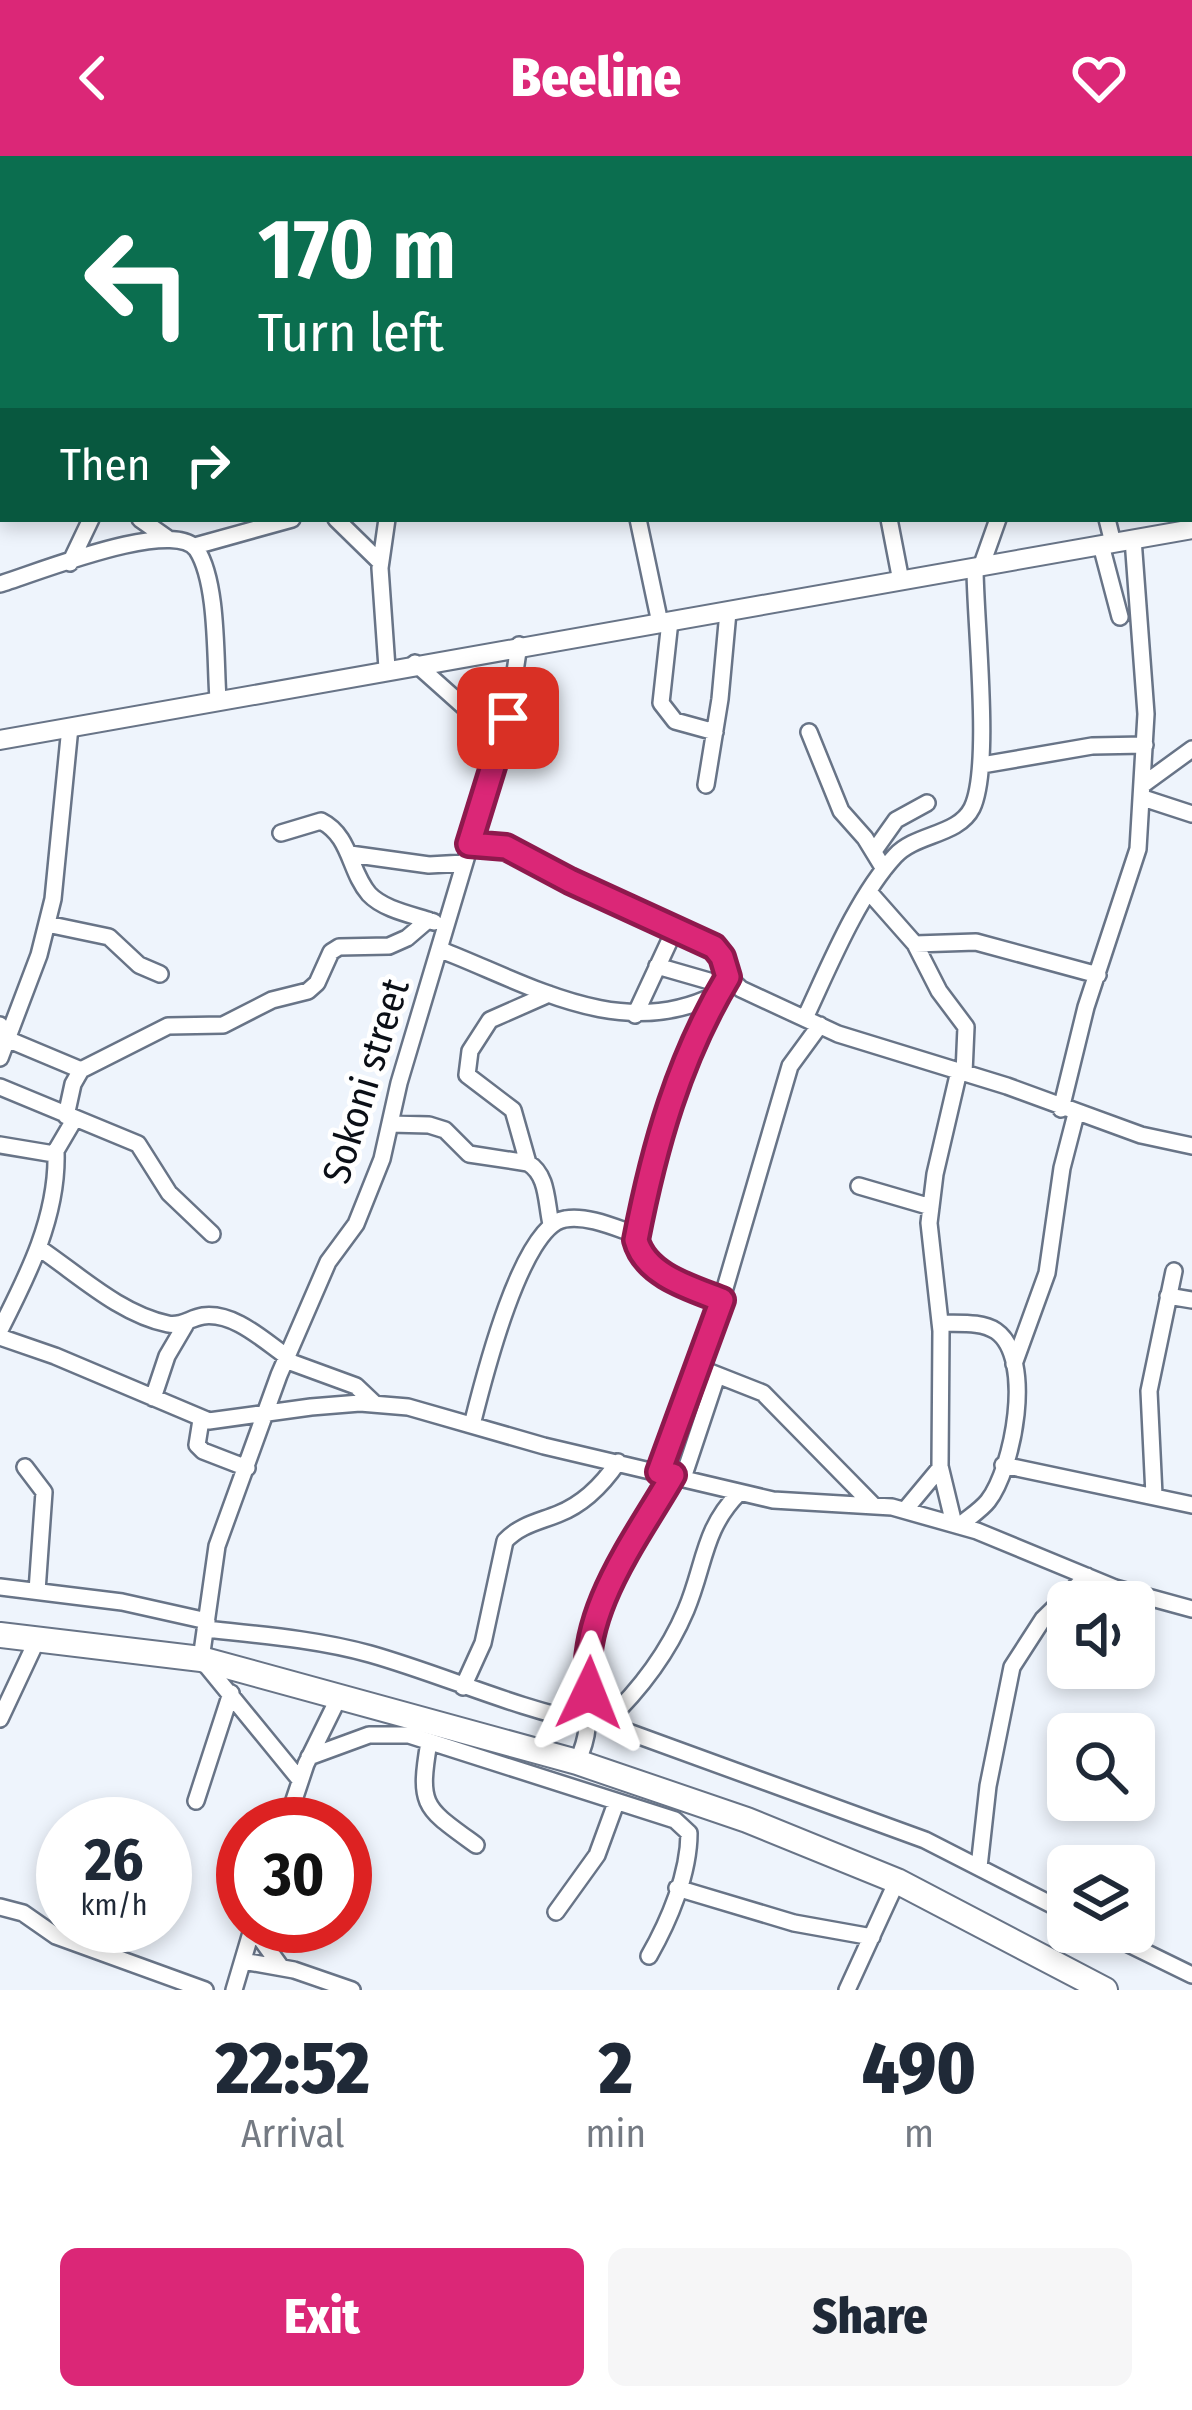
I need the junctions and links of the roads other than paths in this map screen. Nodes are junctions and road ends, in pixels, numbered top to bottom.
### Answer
1 (90, 522) edge
2 (144, 522) edge
3 (278, 522) edge
4 (339, 522) edge
5 (387, 522) edge
6 (639, 522) edge
7 (890, 522) edge
8 (997, 522) edge
9 (1107, 522) edge
10 (1192, 529) edge
11 (166, 538) junction
12 (1133, 539) junction
13 (1107, 544) junction
14 (195, 546) junction
15 (380, 562) junction
16 (70, 563) junction
17 (978, 567) junction
18 (901, 581) junction
19 (0, 584) edge
20 (728, 612) junction
21 (1120, 617) dead end
22 (665, 622) junction
23 (519, 645) junction
24 (415, 663) junction
25 (388, 668) junction
26 (218, 699) junction
27 (70, 727) junction
28 (715, 732) junction
29 (809, 732) dead end
30 (0, 740) edge
31 (1145, 745) junction
32 (498, 746) junction
33 (1192, 749) edge
34 (982, 765) junction
35 (706, 784) dead end
36 (1144, 791) junction
37 (927, 802) dead end
38 (1192, 814) edge
39 (281, 833) dead end
40 (469, 844) junction
41 (874, 851) junction
42 (350, 854) junction
43 (464, 863) junction
44 (884, 869) junction
45 (870, 893) junction
46 (428, 920) junction
47 (46, 924) junction
48 (448, 926) junction
49 (675, 929) junction
50 (915, 944) junction
51 (441, 950) junction
52 (657, 965) junction
53 (160, 974) dead end
54 (1098, 975) junction
55 (723, 985) junction
56 (549, 994) junction
57 (634, 1015) junction
58 (812, 1021) junction
59 (4, 1032) edge
60 (0, 1058) edge
61 (81, 1070) junction
62 (961, 1072) junction
63 (0, 1087) edge
64 (1069, 1112) junction
65 (70, 1118) junction
66 (390, 1124) junction
67 (0, 1145) edge
68 (1192, 1146) edge
69 (56, 1152) junction
70 (528, 1163) junction
71 (859, 1186) dead end
72 (931, 1207) junction
73 (551, 1224) junction
74 (212, 1234) dead end
75 (637, 1234) junction
76 (39, 1248) junction
77 (1174, 1271) dead end
78 (1168, 1296) junction
79 (722, 1300) junction
80 (1192, 1300) edge
81 (187, 1322) junction
82 (940, 1323) junction
83 (0, 1334) edge
84 (286, 1358) junction
85 (1014, 1364) junction
86 (697, 1367) junction
87 (717, 1376) junction
88 (153, 1398) junction
89 (375, 1404) junction
90 (265, 1416) junction
91 (201, 1420) junction
92 (472, 1425) junction
93 (618, 1462) junction
94 (1003, 1465) junction
95 (26, 1467) dead end
96 (247, 1468) junction
97 (940, 1468) junction
98 (672, 1475) junction
99 (739, 1493) junction
100 (1154, 1495) junction
101 (1192, 1505) edge
102 (874, 1506) junction
103 (905, 1510) junction
104 (957, 1525) junction
105 (1087, 1576) junction
106 (0, 1587) edge
107 (37, 1591) junction
108 (1192, 1609) edge
109 (206, 1625) junction
110 (0, 1635) edge
111 (37, 1640) junction
112 (201, 1659) junction
113 (463, 1687) junction
114 (231, 1694) junction
115 (340, 1695) junction
116 (0, 1719) edge
117 (595, 1722) junction
118 (429, 1742) junction
119 (309, 1756) junction
120 (577, 1762) junction
121 (300, 1780) junction
122 (295, 1797) edge
123 (196, 1801) dead end
124 (616, 1803) junction
125 (476, 1845) dead end
126 (979, 1867) junction
127 (897, 1881) junction
128 (677, 1888) junction
129 (1047, 1902) edge
130 (0, 1907) edge
131 (556, 1912) dead end
132 (872, 1937) junction
133 (246, 1953) edge
134 (271, 1953) edge
135 (1147, 1953) edge
136 (649, 1956) dead end
137 (244, 1961) junction
138 (281, 1967) junction
139 (1192, 1975) edge
140 (205, 1990) edge
141 (234, 1990) edge
142 (352, 1990) edge
143 (847, 1990) edge
144 (1105, 1990) edge

1 - 16 street
2 - 11 street
3 - 14 street
4 - 15 street
5 - 15 street
6 - 22 street
7 - 18 street
8 - 17 street
9 - 13 street
10 - 12 street
11 - 14 street
11 - 16 street
12 - 13 street
12 - 31 street
13 - 17 street
13 - 21 street
14 - 26 street
15 - 25 street
16 - 19 street
17 - 18 street
17 - 34 street
18 - 20 street
20 - 22 street
20 - 28 street
22 - 23 street
22 - 28 street
23 - 24 street
23 - 32 street, Sokoni street
24 - 25 street
24 - 32 street
25 - 26 street
26 - 27 street
27 - 30 street
27 - 47 street
28 - 35 street
29 - 41 street
31 - 34 street
31 - 36 street
32 - 40 street, Sokoni street
33 - 36 street
34 - 44 street
36 - 38 street
36 - 54 street
37 - 41 street
39 - 42 street
40 - 43 street, Sokoni street
40 - 49 street
41 - 44 street
42 - 43 street
42 - 46 street
43 - 48 street, Sokoni street
44 - 45 street
45 - 50 street
45 - 58 street
46 - 48 street
46 - 61 street
47 - 53 street
47 - 59 street
48 - 51 street, Sokoni street
49 - 52 street
49 - 55 street
50 - 54 street
50 - 62 street
51 - 56 street
51 - 66 street, Sokoni street
52 - 55 street
52 - 57 street
54 - 64 street
55 - 57 street
55 - 58 street
55 - 75 street
56 - 57 street
56 - 70 street
58 - 62 street
58 - 79 street
59 - 60 street
59 - 61 street
61 - 65 street
62 - 64 street
62 - 72 street
63 - 65 street
64 - 68 street
64 - 85 street
65 - 69 street
65 - 74 street
66 - 70 street
66 - 84 street, Sokoni street
67 - 69 street
69 - 76 street
70 - 73 street
71 - 72 street
72 - 82 street
73 - 75 street
73 - 92 street
75 - 79 street
76 - 81 street
76 - 83 street
77 - 78 street
78 - 80 street
78 - 100 street
79 - 86 street
81 - 84 street
81 - 88 street
82 - 85 street
82 - 97 street
83 - 88 street
84 - 89 street
84 - 90 street, Sokoni street
85 - 94 street
86 - 87 street
86 - 98 street
87 - 98 street
87 - 102 street
88 - 91 street
89 - 90 street
89 - 92 street
90 - 91 street
90 - 96 street, Sokoni street
91 - 96 street
92 - 93 street
93 - 98 street
93 - 113 street
94 - 100 street
94 - 104 street
95 - 107 street
96 - 109 street, Sokoni street
97 - 103 street
97 - 104 street
98 - 99 street
98 - 117 street
99 - 102 street
99 - 117 street
100 - 101 street
102 - 103 street
103 - 104 street
104 - 105 street
105 - 108 street
105 - 126 street
106 - 107 street
107 - 109 street
109 - 112 street, Sokoni street
109 - 113 street
110 - 111 highway
111 - 112 highway
111 - 116 street
112 - 114 street
112 - 115 highway
113 - 117 street
114 - 121 street
114 - 123 street
115 - 119 street
115 - 120 highway
117 - 120 street
117 - 126 street
118 - 119 street
118 - 124 street
118 - 125 street
119 - 121 street
120 - 127 highway
121 - 122 street
124 - 128 street
124 - 131 street
126 - 129 street
127 - 132 street
127 - 144 highway
128 - 132 street
128 - 136 street
130 - 140 street
132 - 143 street
133 - 137 street
134 - 138 street
135 - 139 street
137 - 138 street
137 - 141 street
138 - 142 street

